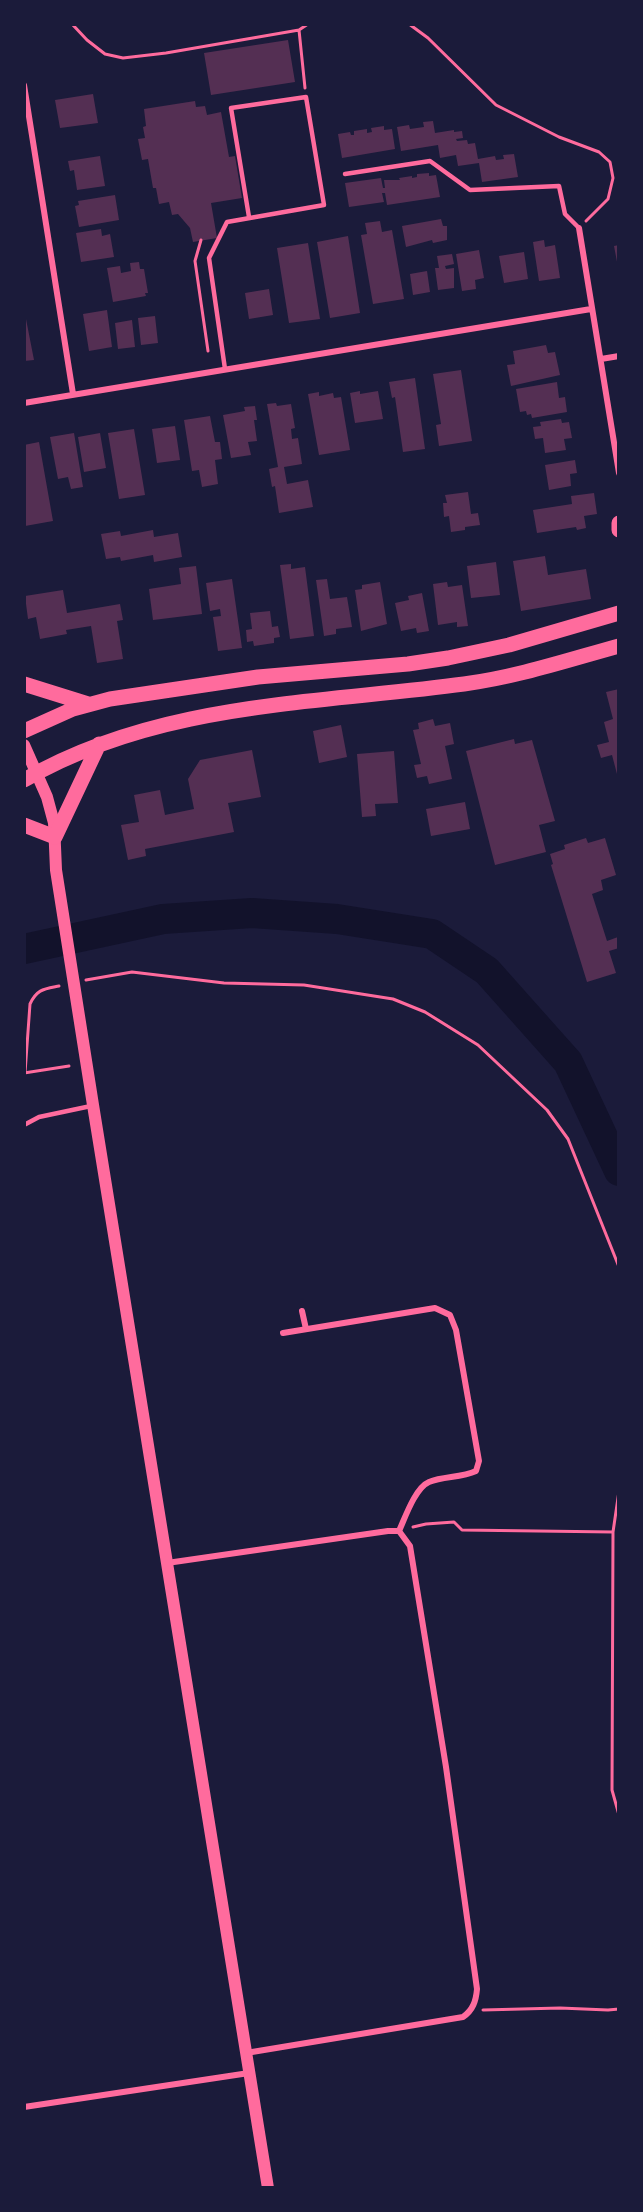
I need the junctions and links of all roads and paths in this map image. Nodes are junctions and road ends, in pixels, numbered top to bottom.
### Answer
1 (72, 24) edge
2 (308, 24) edge
3 (409, 24) edge
4 (298, 30) junction
5 (24, 84) edge
6 (306, 97) junction
7 (345, 174) dead end
8 (249, 217) junction
9 (579, 228) junction
10 (201, 240) dead end
11 (591, 309) junction
12 (208, 351) dead end
13 (619, 356) edge
14 (601, 359) junction
15 (225, 369) junction
16 (73, 394) junction
17 (24, 403) edge
18 (619, 473) edge
19 (619, 523) edge
20 (619, 530) edge
21 (619, 613) edge
22 (619, 646) edge
23 (24, 684) edge
24 (88, 704) junction
25 (24, 731) edge
26 (99, 744) junction
27 (24, 745) edge
28 (30, 777) edge
29 (24, 825) edge
30 (55, 837) junction
31 (76, 982) dead end
32 (65, 985) dead end
33 (69, 1066) dead end
34 (24, 1073) edge
35 (93, 1105) junction
36 (24, 1125) edge
37 (619, 1267) edge
38 (303, 1311) dead end
39 (306, 1329) junction
40 (283, 1333) dead end
41 (619, 1491) edge
42 (399, 1531) junction
43 (613, 1532) junction
44 (167, 1563) junction
45 (619, 1815) edge
46 (619, 2009) edge
47 (468, 2013) junction
48 (246, 2053) junction
49 (249, 2073) junction
50 (24, 2107) edge
51 (268, 2188) edge

1 - 4 path
2 - 4 path
3 - 9 path
4 - 6 path
5 - 16 street
6 - 8 lane
6 - 8 lane
7 - 9 lane
8 - 15 lane
9 - 11 street
10 - 12 path
11 - 14 street
11 - 15 street
13 - 14 street
14 - 18 street
15 - 16 street
16 - 17 street
19 - 20 main road
21 - 24 main road
22 - 26 main road
23 - 24 main road
24 - 25 main road
26 - 28 main road
26 - 30 main road
27 - 28 main road
28 - 30 main road
29 - 30 main road
30 - 35 main road
31 - 37 path
32 - 34 path
33 - 34 path
35 - 36 lane
35 - 44 main road
38 - 39 street
39 - 40 street
39 - 42 street
41 - 43 path
42 - 43 path
42 - 44 street
42 - 47 street
43 - 45 path
44 - 48 main road
46 - 47 path
47 - 48 street
48 - 49 main road
49 - 50 street
49 - 51 main road

